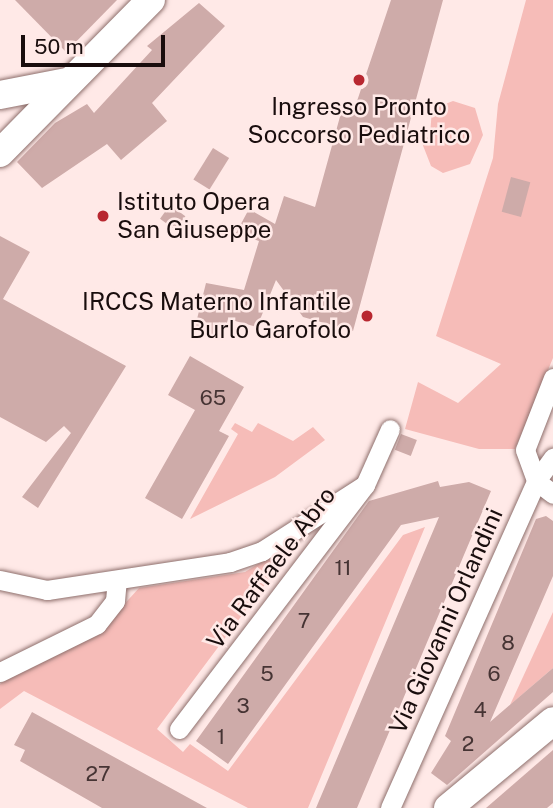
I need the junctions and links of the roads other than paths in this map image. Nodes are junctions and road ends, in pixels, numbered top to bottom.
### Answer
1 (150, 0) edge
2 (0, 95) edge
3 (23, 116) edge
4 (0, 153) edge
5 (553, 378) edge
6 (390, 429) dead end
7 (553, 458) edge
8 (531, 473) junction
9 (365, 485) junction
10 (553, 494) edge
11 (0, 580) edge
12 (117, 580) junction
13 (0, 672) edge
14 (553, 721) edge
15 (179, 729) dead end
16 (390, 808) edge
17 (448, 808) edge

1 - 3 main road
2 - 3 main road
3 - 4 main road
5 - 8 street
6 - 9 street, Via Raffaele Abro
7 - 8 street, Via Giovanni Orlandini
8 - 10 street
8 - 16 street, Via Giovanni Orlandini
9 - 12 street
9 - 15 street, Via Raffaele Abro
11 - 12 street
12 - 13 street
14 - 17 main road

